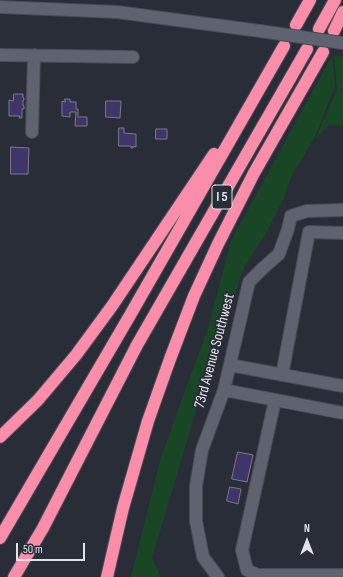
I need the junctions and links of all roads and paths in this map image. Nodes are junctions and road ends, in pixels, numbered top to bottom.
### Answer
1 (310, 0) edge
2 (335, 0) edge
3 (0, 8) edge
4 (343, 12) edge
5 (296, 25) dead end
6 (319, 29) dead end
7 (334, 31) dead end
8 (343, 43) edge
9 (284, 46) dead end
10 (307, 49) dead end
11 (323, 52) dead end
12 (0, 55) edge
13 (34, 55) junction
14 (133, 57) dead end
15 (273, 65) junction
16 (32, 132) dead end
17 (343, 210) edge
18 (343, 233) edge
19 (230, 365) junction
20 (282, 374) junction
21 (343, 386) edge
22 (224, 390) junction
23 (275, 400) junction
24 (343, 413) edge
25 (0, 437) edge
26 (0, 538) edge
27 (315, 576) edge
28 (343, 576) edge
29 (14, 577) edge
30 (106, 577) edge
31 (218, 577) edge

1 - 5 highway
2 - 6 highway
3 - 8 street, bridge
4 - 7 highway
9 - 15 highway, I 5
10 - 29 highway, I 5
11 - 30 highway
12 - 13 street
13 - 14 street
13 - 16 street
15 - 25 highway
15 - 26 highway, I 5
17 - 19 street, 73rd Avenue Southwest
18 - 20 street
19 - 20 street
19 - 22 street, 73rd Avenue Southwest
20 - 21 street
22 - 23 street
22 - 31 street, 73rd Avenue Southwest
23 - 24 street
23 - 27 street
27 - 28 street

